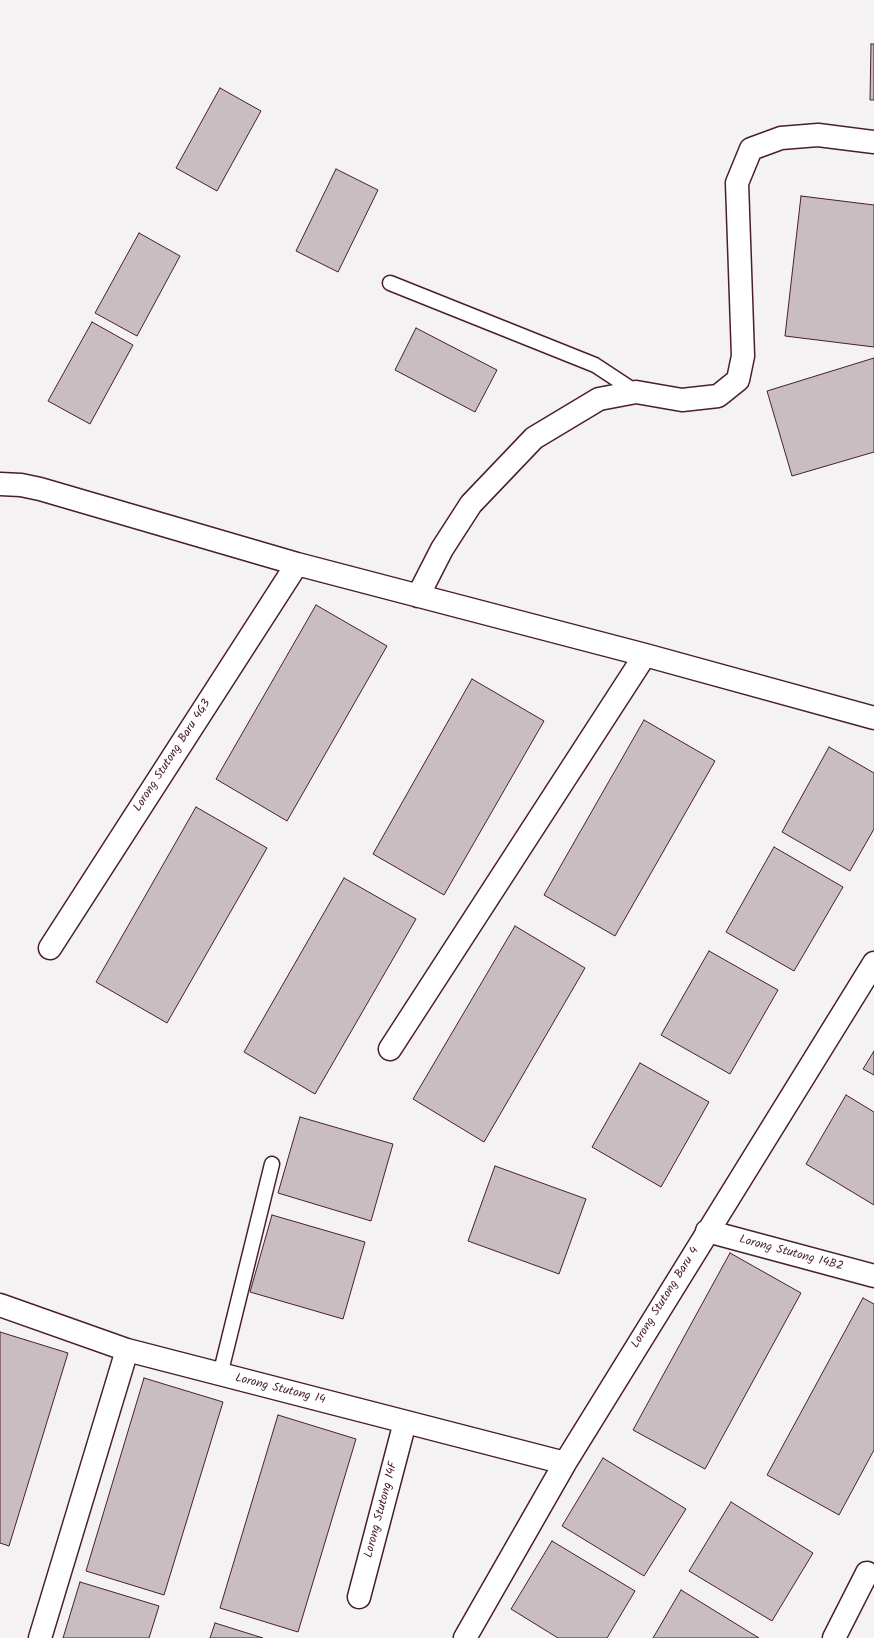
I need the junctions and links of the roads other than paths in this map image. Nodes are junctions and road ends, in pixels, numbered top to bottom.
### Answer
1 (874, 142) edge
2 (390, 283) dead end
3 (636, 392) junction
4 (0, 484) edge
5 (297, 564) junction
6 (418, 596) junction
7 (645, 655) junction
8 (874, 718) edge
9 (50, 948) dead end
10 (874, 963) edge
11 (390, 1049) dead end
12 (272, 1164) dead end
13 (707, 1231) junction
14 (874, 1276) edge
15 (0, 1305) edge
16 (127, 1350) junction
17 (220, 1375) junction
18 (405, 1422) junction
19 (565, 1463) junction
20 (867, 1573) dead end
21 (359, 1597) dead end
22 (40, 1638) edge
23 (465, 1638) edge
24 (834, 1638) edge

1 - 3 street
2 - 3 lane
3 - 6 street
4 - 5 street
5 - 6 street
5 - 9 street, Lorong Stutong Baru 4G3
6 - 7 street
7 - 8 street
7 - 11 street
10 - 13 street, Lorong Stutong Baru 4
12 - 17 lane
13 - 14 street, Lorong Stutong 14B2
13 - 19 street, Lorong Stutong Baru 4
15 - 16 street, Lorong Stutong 14
16 - 17 street, Lorong Stutong 14
16 - 22 street
17 - 18 street, Lorong Stutong 14
18 - 19 street, Lorong Stutong 14
18 - 21 street, Lorong Stutong 14F
19 - 23 street, Lorong Stutong Baru 4
20 - 24 street

